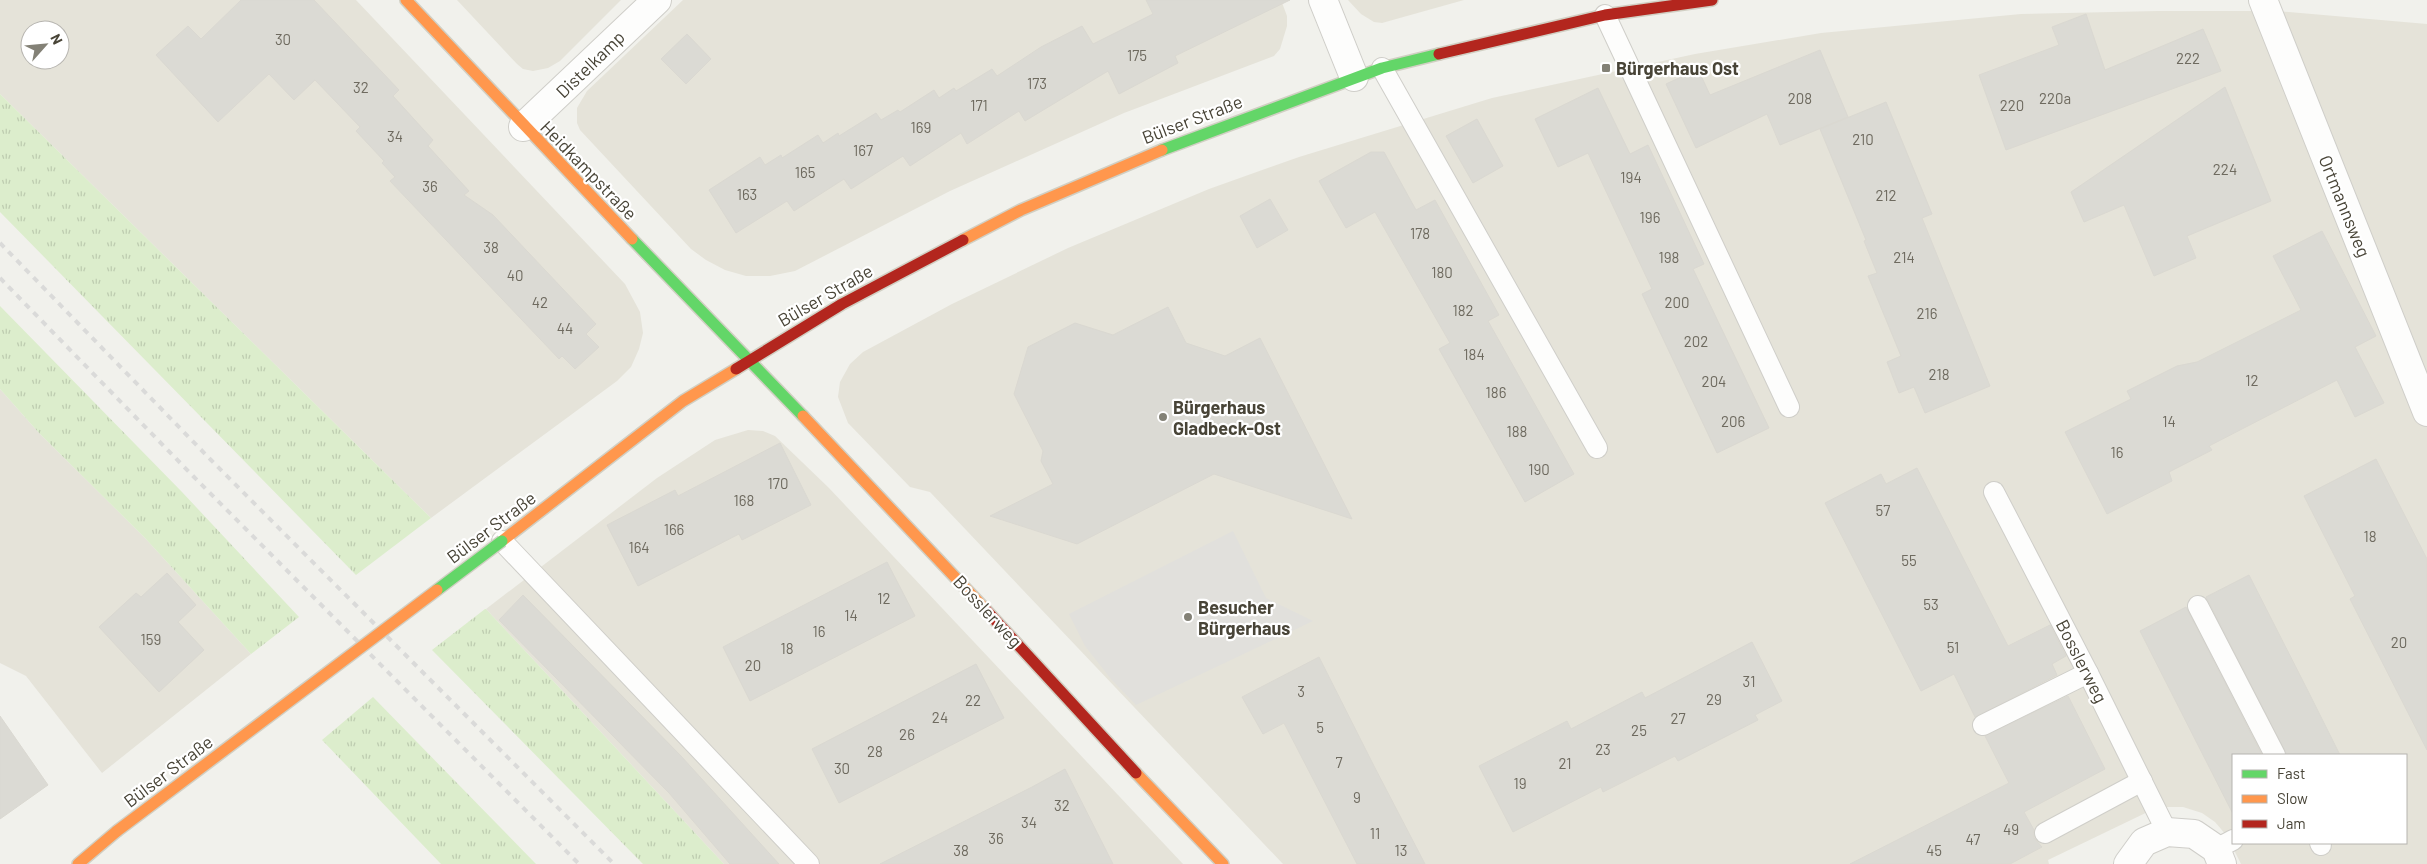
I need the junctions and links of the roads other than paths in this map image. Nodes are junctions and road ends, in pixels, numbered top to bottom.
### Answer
1 (406, 0) edge
2 (657, 0) edge
3 (1323, 0) edge
4 (1712, 0) edge
5 (2263, 0) edge
6 (1606, 15) junction
7 (1382, 68) junction
8 (1354, 77) junction
9 (524, 127) junction
10 (750, 360) junction
11 (1789, 406) dead end
12 (2427, 412) edge
13 (1597, 448) dead end
14 (1994, 492) dead end
15 (502, 540) junction
16 (2198, 606) dead end
17 (2088, 673) junction
18 (1983, 725) dead end
19 (2274, 754) edge
20 (2142, 781) junction
21 (2167, 832) junction
22 (2045, 833) dead end
23 (2224, 851) edge
24 (78, 864) edge
25 (809, 864) edge
26 (1224, 864) edge
27 (2128, 864) edge

1 - 9 street, Heidkampstraße
2 - 9 street, Distelkamp
3 - 8 street
4 - 6 street, Bülser Straße
5 - 12 street, Ortmannsweg
6 - 7 street, Bülser Straße
6 - 11 lane
7 - 8 street, Bülser Straße
7 - 13 lane
8 - 10 street, Bülser Straße
9 - 10 street, Heidkampstraße
10 - 15 street, Bülser Straße
10 - 26 street, Bosslerweg
14 - 17 lane, Bosslerweg
15 - 24 street, Bülser Straße, bridge
15 - 25 lane
16 - 19 lane
17 - 18 lane
17 - 20 lane, Bosslerweg
20 - 21 lane, Bosslerweg
20 - 22 lane
21 - 23 street
21 - 27 street

